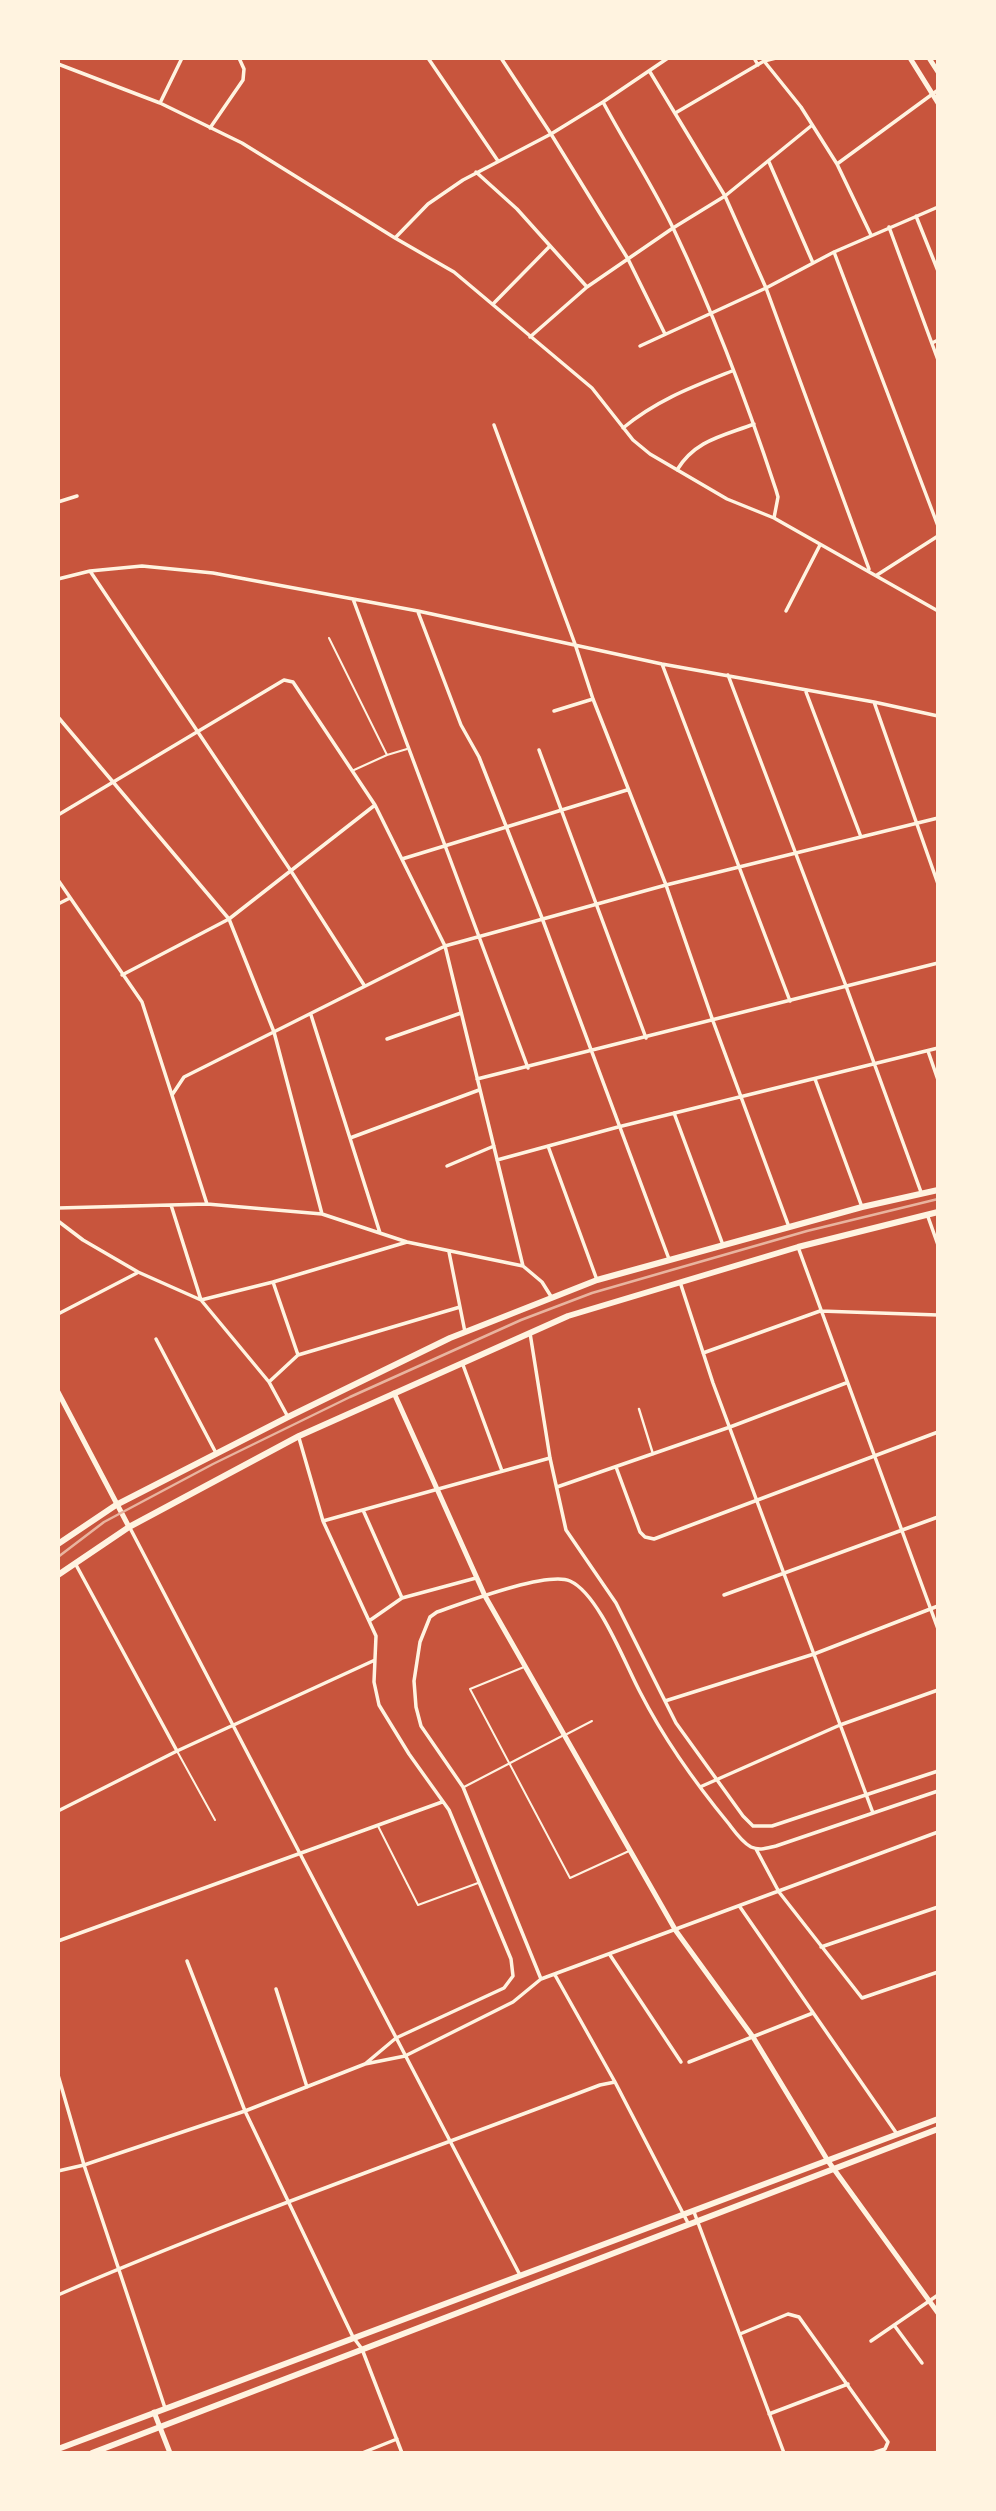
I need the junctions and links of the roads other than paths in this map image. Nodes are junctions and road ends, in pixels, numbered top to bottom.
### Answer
1 (182, 58) edge
2 (239, 58) edge
3 (428, 58) edge
4 (500, 58) edge
5 (668, 58) edge
6 (754, 58) edge
7 (776, 58) edge
8 (910, 58) edge
9 (929, 58) edge
10 (764, 61) junction
11 (58, 64) edge
12 (758, 65) junction
13 (650, 72) junction
14 (938, 72) edge
15 (935, 92) edge
16 (160, 103) junction
17 (603, 103) junction
18 (938, 103) edge
19 (676, 112) junction
20 (811, 126) junction
21 (210, 128) junction
22 (551, 134) junction
23 (498, 161) junction
24 (769, 162) junction
25 (837, 164) junction
26 (476, 172) junction
27 (725, 196) junction
28 (938, 207) edge
29 (916, 216) junction
30 (889, 227) junction
31 (673, 228) junction
32 (871, 235) junction
33 (395, 238) junction
34 (550, 246) junction
35 (834, 252) junction
36 (628, 259) junction
37 (813, 263) junction
38 (938, 271) edge
39 (587, 287) junction
40 (766, 288) junction
41 (493, 304) junction
42 (710, 313) junction
43 (665, 334) junction
44 (530, 337) junction
45 (938, 340) edge
46 (932, 343) junction
47 (640, 346) dead end
48 (938, 360) edge
49 (733, 370) junction
50 (754, 424) junction
51 (494, 425) dead end
52 (624, 428) junction
53 (677, 470) junction
54 (77, 496) dead end
55 (58, 502) edge
56 (774, 518) junction
57 (938, 526) edge
58 (938, 536) edge
59 (820, 545) junction
60 (90, 571) junction
61 (870, 571) junction
62 (877, 575) junction
63 (58, 579) edge
64 (353, 599) junction
65 (418, 611) junction
66 (786, 611) dead end
67 (938, 611) edge
68 (329, 638) dead end
69 (575, 644) junction
70 (662, 664) junction
71 (728, 675) junction
72 (806, 691) junction
73 (593, 699) junction
74 (874, 702) junction
75 (554, 711) dead end
76 (938, 716) edge
77 (58, 717) edge
78 (198, 732) junction
79 (407, 749) junction
80 (539, 750) dead end
81 (387, 755) junction
82 (353, 770) junction
83 (112, 782) junction
84 (627, 789) junction
85 (375, 805) junction
86 (560, 810) junction
87 (58, 815) edge
88 (938, 818) edge
89 (916, 824) junction
90 (506, 826) junction
91 (861, 837) junction
92 (445, 845) junction
93 (795, 854) junction
94 (402, 859) junction
95 (739, 868) junction
96 (291, 871) junction
97 (58, 880) edge
98 (938, 884) edge
99 (666, 885) junction
100 (70, 898) junction
101 (58, 904) edge
102 (596, 904) junction
103 (542, 918) junction
104 (229, 919) junction
105 (479, 936) junction
106 (445, 946) junction
107 (938, 963) edge
108 (122, 975) junction
109 (364, 985) junction
110 (846, 986) junction
111 (790, 1001) junction
112 (461, 1013) junction
113 (310, 1015) junction
114 (713, 1021) junction
115 (274, 1032) junction
116 (646, 1038) junction
117 (387, 1039) dead end
118 (938, 1048) edge
119 (928, 1051) junction
120 (591, 1052) junction
121 (875, 1064) junction
122 (528, 1068) junction
123 (477, 1079) junction
124 (815, 1079) junction
125 (938, 1080) edge
126 (480, 1090) junction
127 (172, 1095) junction
128 (741, 1097) junction
129 (674, 1113) junction
130 (618, 1127) junction
131 (350, 1138) junction
132 (494, 1146) junction
133 (548, 1146) junction
134 (497, 1160) junction
135 (447, 1166) dead end
136 (938, 1190) edge
137 (922, 1194) junction
138 (207, 1204) junction
139 (171, 1205) junction
140 (862, 1207) junction
141 (58, 1208) edge
142 (938, 1212) edge
143 (322, 1214) junction
144 (928, 1214) junction
145 (58, 1221) edge
146 (789, 1227) junction
147 (380, 1233) junction
148 (407, 1242) junction
149 (723, 1245) junction
150 (938, 1245) edge
151 (798, 1247) junction
152 (449, 1252) junction
153 (669, 1259) junction
154 (523, 1266) junction
155 (138, 1272) junction
156 (597, 1280) junction
157 (273, 1282) junction
158 (680, 1282) junction
159 (552, 1298) junction
160 (201, 1300) junction
161 (460, 1307) junction
162 (820, 1311) junction
163 (58, 1314) edge
164 (938, 1315) edge
165 (465, 1332) junction
166 (530, 1333) junction
167 (156, 1339) dead end
168 (703, 1353) junction
169 (298, 1354) junction
170 (462, 1363) junction
171 (269, 1382) junction
172 (846, 1383) junction
173 (58, 1392) edge
174 (394, 1393) junction
175 (639, 1409) dead end
176 (288, 1417) junction
177 (730, 1427) junction
178 (938, 1432) edge
179 (299, 1436) junction
180 (216, 1453) junction
181 (653, 1454) junction
182 (873, 1456) junction
183 (551, 1458) junction
184 (616, 1467) junction
185 (502, 1471) junction
186 (557, 1488) junction
187 (437, 1489) junction
188 (756, 1500) junction
189 (117, 1504) junction
190 (363, 1510) junction
191 (938, 1517) edge
192 (323, 1521) junction
193 (129, 1527) junction
194 (901, 1531) junction
195 (58, 1544) edge
196 (75, 1563) junction
197 (58, 1574) edge
198 (783, 1574) junction
199 (477, 1577) junction
200 (724, 1595) dead end
201 (485, 1596) junction
202 (402, 1598) junction
203 (938, 1606) edge
204 (930, 1609) junction
205 (369, 1621) junction
206 (938, 1629) edge
207 (814, 1654) junction
208 (375, 1660) junction
209 (525, 1666) junction
210 (938, 1689) edge
211 (665, 1701) junction
212 (592, 1721) dead end
213 (840, 1725) junction
214 (232, 1726) junction
215 (564, 1735) junction
216 (177, 1751) junction
217 (509, 1763) junction
218 (938, 1770) edge
219 (716, 1779) junction
220 (463, 1787) junction
221 (700, 1787) junction
222 (938, 1791) edge
223 (867, 1796) junction
224 (442, 1802) junction
225 (58, 1811) edge
226 (873, 1813) junction
227 (215, 1820) dead end
228 (378, 1826) junction
229 (938, 1832) edge
230 (756, 1849) junction
231 (630, 1851) junction
232 (299, 1854) junction
233 (478, 1882) junction
234 (779, 1892) junction
235 (740, 1907) junction
236 (938, 1907) edge
237 (676, 1931) junction
238 (58, 1941) edge
239 (821, 1947) junction
240 (610, 1955) junction
241 (187, 1961) dead end
242 (938, 1972) edge
243 (555, 1975) junction
244 (541, 1979) junction
245 (276, 1989) dead end
246 (813, 2013) junction
247 (753, 2037) junction
248 (396, 2038) junction
249 (405, 2056) junction
250 (681, 2062) dead end
251 (689, 2062) dead end
252 (365, 2064) junction
253 (58, 2078) edge
254 (615, 2082) junction
255 (307, 2087) junction
256 (245, 2111) junction
257 (938, 2119) edge
258 (938, 2129) edge
259 (897, 2134) junction
260 (450, 2142) junction
261 (828, 2161) junction
262 (84, 2165) junction
263 (834, 2169) junction
264 (58, 2171) edge
265 (288, 2204) junction
266 (694, 2212) junction
267 (684, 2216) junction
268 (698, 2222) junction
269 (689, 2225) junction
270 (119, 2269) junction
271 (520, 2275) junction
272 (58, 2295) edge
273 (938, 2295) edge
274 (930, 2301) junction
275 (938, 2313) edge
276 (894, 2325) junction
277 (740, 2334) junction
278 (353, 2337) junction
279 (871, 2341) dead end
280 (362, 2350) junction
281 (922, 2362) dead end
282 (848, 2384) junction
283 (165, 2408) junction
284 (154, 2412) junction
285 (769, 2414) junction
286 (160, 2427) junction
287 (397, 2440) junction
288 (58, 2449) edge
289 (92, 2453) edge
290 (170, 2453) edge
291 (362, 2453) edge
292 (402, 2453) edge
293 (784, 2453) edge
294 (873, 2453) edge

1 - 16 street
2 - 21 street
3 - 23 street
4 - 22 street
5 - 13 street
6 - 12 street
7 - 10 street
8 - 15 street
9 - 14 street
10 - 12 street
10 - 20 street
11 - 16 street
12 - 19 street
13 - 17 street
13 - 19 street
15 - 18 street
15 - 25 street
16 - 21 street
17 - 22 street
17 - 31 street
19 - 27 street
20 - 24 street
20 - 25 street
21 - 33 street
22 - 23 street
22 - 36 street
23 - 26 street
24 - 27 street
24 - 37 street
25 - 32 street
26 - 33 street
26 - 34 street
27 - 31 street
27 - 40 street
28 - 29 street
29 - 30 street
29 - 38 street
30 - 32 street
30 - 46 street
31 - 36 street
31 - 42 street
32 - 35 street
33 - 41 street
34 - 39 street
34 - 41 street
35 - 37 street
35 - 57 street
36 - 39 street
36 - 43 street
37 - 40 street
39 - 44 street
40 - 42 street
40 - 61 street
41 - 44 street
42 - 43 street
42 - 49 street
43 - 47 street
44 - 52 street
45 - 46 street
46 - 48 street
49 - 50 street
49 - 52 street
50 - 53 street
50 - 56 street
51 - 69 street
52 - 53 street
53 - 56 street
54 - 55 street
56 - 59 street
58 - 62 street
59 - 61 street
59 - 66 street
60 - 63 street
60 - 64 street
60 - 78 street
61 - 62 street
62 - 67 street
64 - 65 street
64 - 79 street
65 - 69 street
65 - 90 street
68 - 81 lane
69 - 70 street
69 - 73 street
70 - 71 street
70 - 95 street
71 - 72 street
71 - 93 street
72 - 74 street
72 - 91 street
73 - 75 street
73 - 84 street
74 - 76 street
74 - 89 street
77 - 83 street
78 - 82 street
78 - 83 street
78 - 96 street
79 - 81 lane
79 - 92 street
80 - 86 street
81 - 82 lane
82 - 85 street
83 - 87 street
83 - 104 street
84 - 86 street
84 - 99 street
85 - 94 street
85 - 96 street
86 - 90 street
86 - 102 street
88 - 89 street
89 - 91 street
89 - 98 street
90 - 92 street
90 - 103 street
91 - 93 street
92 - 94 street
92 - 105 street
93 - 95 street
93 - 110 street
94 - 106 street
95 - 99 street
95 - 111 street
96 - 104 street
96 - 109 street
97 - 100 street
99 - 102 street
99 - 114 street
100 - 101 street
100 - 108 street
102 - 103 street
102 - 116 street
103 - 105 street
103 - 120 street
104 - 108 street
104 - 115 street
105 - 106 street
105 - 122 street
106 - 109 street
106 - 112 street
107 - 110 street
108 - 127 street
109 - 113 street
110 - 111 street
110 - 121 street
111 - 114 street
112 - 117 street
112 - 123 street
113 - 115 street
113 - 131 street
114 - 116 street
114 - 128 street
115 - 127 street
115 - 143 street
116 - 120 street
118 - 119 street
119 - 121 street
119 - 125 street
120 - 122 street
120 - 130 street
121 - 124 street
121 - 137 street
122 - 123 street
123 - 126 street
124 - 128 street
124 - 140 street
126 - 131 street
126 - 132 street
127 - 138 street
128 - 129 street
128 - 146 street
129 - 130 street
129 - 149 street
130 - 133 street
130 - 153 street
131 - 147 street
132 - 134 street
132 - 135 street
133 - 134 street
133 - 156 street
134 - 154 street
136 - 137 main road
137 - 140 main road
138 - 139 street
138 - 143 street
139 - 141 street
139 - 160 street
140 - 146 main road
142 - 144 main road
143 - 147 street
144 - 150 street
144 - 151 main road
145 - 155 street
146 - 149 main road
147 - 148 street
148 - 152 street
148 - 157 street
149 - 153 main road
151 - 158 main road
151 - 162 street
152 - 154 street
152 - 161 street
153 - 156 main road
154 - 159 street
155 - 160 street
155 - 163 street
156 - 159 main road
157 - 160 street
157 - 169 street
158 - 166 main road
158 - 168 street
159 - 165 main road
160 - 171 street
161 - 165 street
161 - 169 street
162 - 164 street
162 - 168 street
162 - 172 street
165 - 176 main road
166 - 170 main road
166 - 183 street
167 - 180 street
168 - 177 street
169 - 171 street
170 - 174 main road
170 - 185 street
171 - 176 street
172 - 177 street
172 - 182 street
173 - 189 street
174 - 179 main road
174 - 187 street
175 - 181 street
176 - 180 main road
177 - 181 street
177 - 188 street
178 - 182 street
179 - 192 street
179 - 193 main road
180 - 189 main road
181 - 184 street
182 - 188 street
182 - 194 street
183 - 185 street
183 - 186 street
184 - 186 street
184 - 188 street
185 - 187 street
186 - 211 street
187 - 190 street
187 - 199 street
188 - 198 street
189 - 193 street
189 - 195 main road
190 - 192 street
190 - 202 street
191 - 194 street
192 - 205 street
193 - 196 main road
193 - 214 street
194 - 198 street
194 - 204 street
196 - 197 main road
196 - 216 street
198 - 200 street
198 - 207 street
199 - 201 street
199 - 202 street
201 - 209 street
201 - 220 street
201 - 221 street
202 - 205 street
203 - 204 street
204 - 206 street
204 - 207 street
205 - 208 street
207 - 211 street
207 - 213 street
208 - 214 street
208 - 224 street
209 - 215 street
209 - 217 lane
210 - 213 street
211 - 219 street
212 - 215 lane
213 - 219 street
213 - 223 street
214 - 216 street
214 - 232 street
215 - 217 lane
215 - 231 street
216 - 225 street
216 - 227 lane
217 - 220 lane
217 - 231 lane
218 - 223 street
219 - 221 street
219 - 223 street
220 - 244 street
221 - 230 street
222 - 226 street
223 - 226 street
224 - 228 street
224 - 233 street
226 - 230 street
228 - 232 street
228 - 233 lane
229 - 234 street
230 - 234 street
231 - 237 street
232 - 238 street
232 - 248 street
233 - 248 street
234 - 235 street
234 - 239 street
235 - 237 street
235 - 246 street
236 - 239 street
237 - 240 street
237 - 247 street
239 - 242 street
240 - 243 street
240 - 250 street
241 - 256 street
243 - 244 street
243 - 254 street
244 - 249 street
245 - 255 street
246 - 247 street
246 - 259 street
247 - 251 street
247 - 261 street
248 - 249 street
248 - 252 street
249 - 252 street
249 - 260 street
252 - 255 street
253 - 262 street
254 - 260 street
254 - 267 street
255 - 256 street
256 - 262 street
256 - 265 street
257 - 259 main road
258 - 263 main road
259 - 261 main road
260 - 265 street
260 - 271 street
261 - 263 street
261 - 266 main road
262 - 264 street
262 - 270 street
263 - 268 main road
263 - 274 street
265 - 270 street
265 - 278 street
266 - 267 main road
266 - 268 street
267 - 269 street
267 - 271 main road
268 - 269 main road
268 - 277 street
269 - 280 main road
270 - 272 street
270 - 283 street
271 - 278 main road
273 - 274 street
274 - 275 street
274 - 276 street
276 - 279 street
276 - 281 street
277 - 282 street
277 - 285 street
278 - 280 street
278 - 283 main road
280 - 286 main road
280 - 287 street
282 - 285 street
282 - 294 street
283 - 284 main road
284 - 286 street
284 - 288 main road
285 - 293 street
286 - 289 main road
286 - 290 street
287 - 291 street
287 - 292 street

